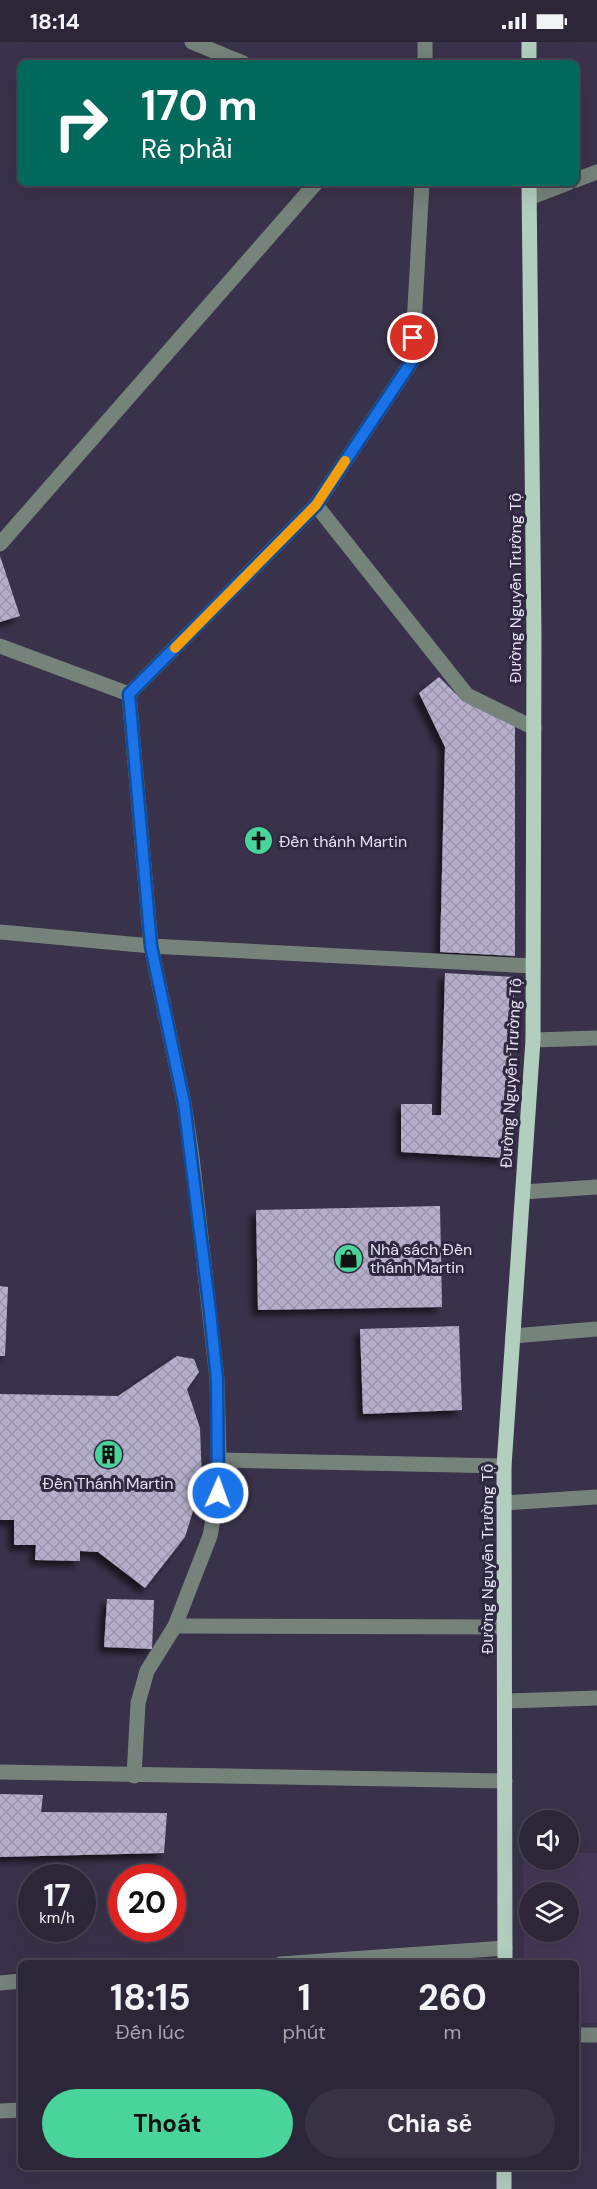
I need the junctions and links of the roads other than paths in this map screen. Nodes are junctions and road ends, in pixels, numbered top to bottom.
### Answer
1 (192, 42) edge
2 (425, 42) edge
3 (529, 42) edge
4 (236, 60) edge
5 (425, 60) edge
6 (529, 60) edge
7 (597, 172) edge
8 (579, 179) edge
9 (313, 186) edge
10 (422, 186) edge
11 (551, 186) edge
12 (529, 190) edge
13 (316, 505) junction
14 (0, 544) edge
15 (0, 646) edge
16 (129, 694) junction
17 (534, 728) junction
18 (0, 932) edge
19 (151, 946) junction
20 (534, 966) junction
21 (597, 1038) edge
22 (533, 1040) junction
23 (597, 1187) edge
24 (523, 1192) junction
25 (597, 1329) edge
26 (513, 1336) junction
27 (219, 1460) junction
28 (504, 1466) junction
29 (597, 1497) edge
30 (504, 1503) junction
31 (175, 1626) junction
32 (504, 1627) junction
33 (597, 1698) edge
34 (505, 1701) junction
35 (0, 1772) edge
36 (134, 1776) junction
37 (505, 1781) junction
38 (505, 1956) edge
39 (392, 1960) edge
40 (18, 1981) edge
41 (0, 1983) edge
42 (579, 2035) edge
43 (597, 2035) edge
44 (18, 2110) edge
45 (0, 2111) edge
46 (504, 2170) edge
47 (504, 2189) edge

1 - 4 street
2 - 5 street
3 - 6 main road
7 - 8 street
9 - 14 street
10 - 13 street
11 - 12 street
12 - 17 main road, Đường Nguyễn Trường Tộ
13 - 16 street
13 - 17 street
15 - 16 street
16 - 19 street
17 - 20 main road, Đường Nguyễn Trường Tộ
18 - 19 street
19 - 20 street
19 - 27 street
20 - 22 main road, Đường Nguyễn Trường Tộ
21 - 22 street
22 - 24 main road, Đường Nguyễn Trường Tộ
23 - 24 street
24 - 26 main road, Đường Nguyễn Trường Tộ
25 - 26 street
26 - 28 main road, Đường Nguyễn Trường Tộ
27 - 28 street
27 - 31 street
28 - 30 main road, Đường Nguyễn Trường Tộ
29 - 30 street
30 - 32 main road, Đường Nguyễn Trường Tộ
31 - 32 street
31 - 36 street
32 - 34 main road, Đường Nguyễn Trường Tộ
33 - 34 street
34 - 37 main road, Đường Nguyễn Trường Tộ
35 - 36 street
36 - 37 street
37 - 38 main road, Đường Nguyễn Trường Tộ
38 - 39 street
40 - 41 street
42 - 43 street
44 - 45 street
46 - 47 main road

